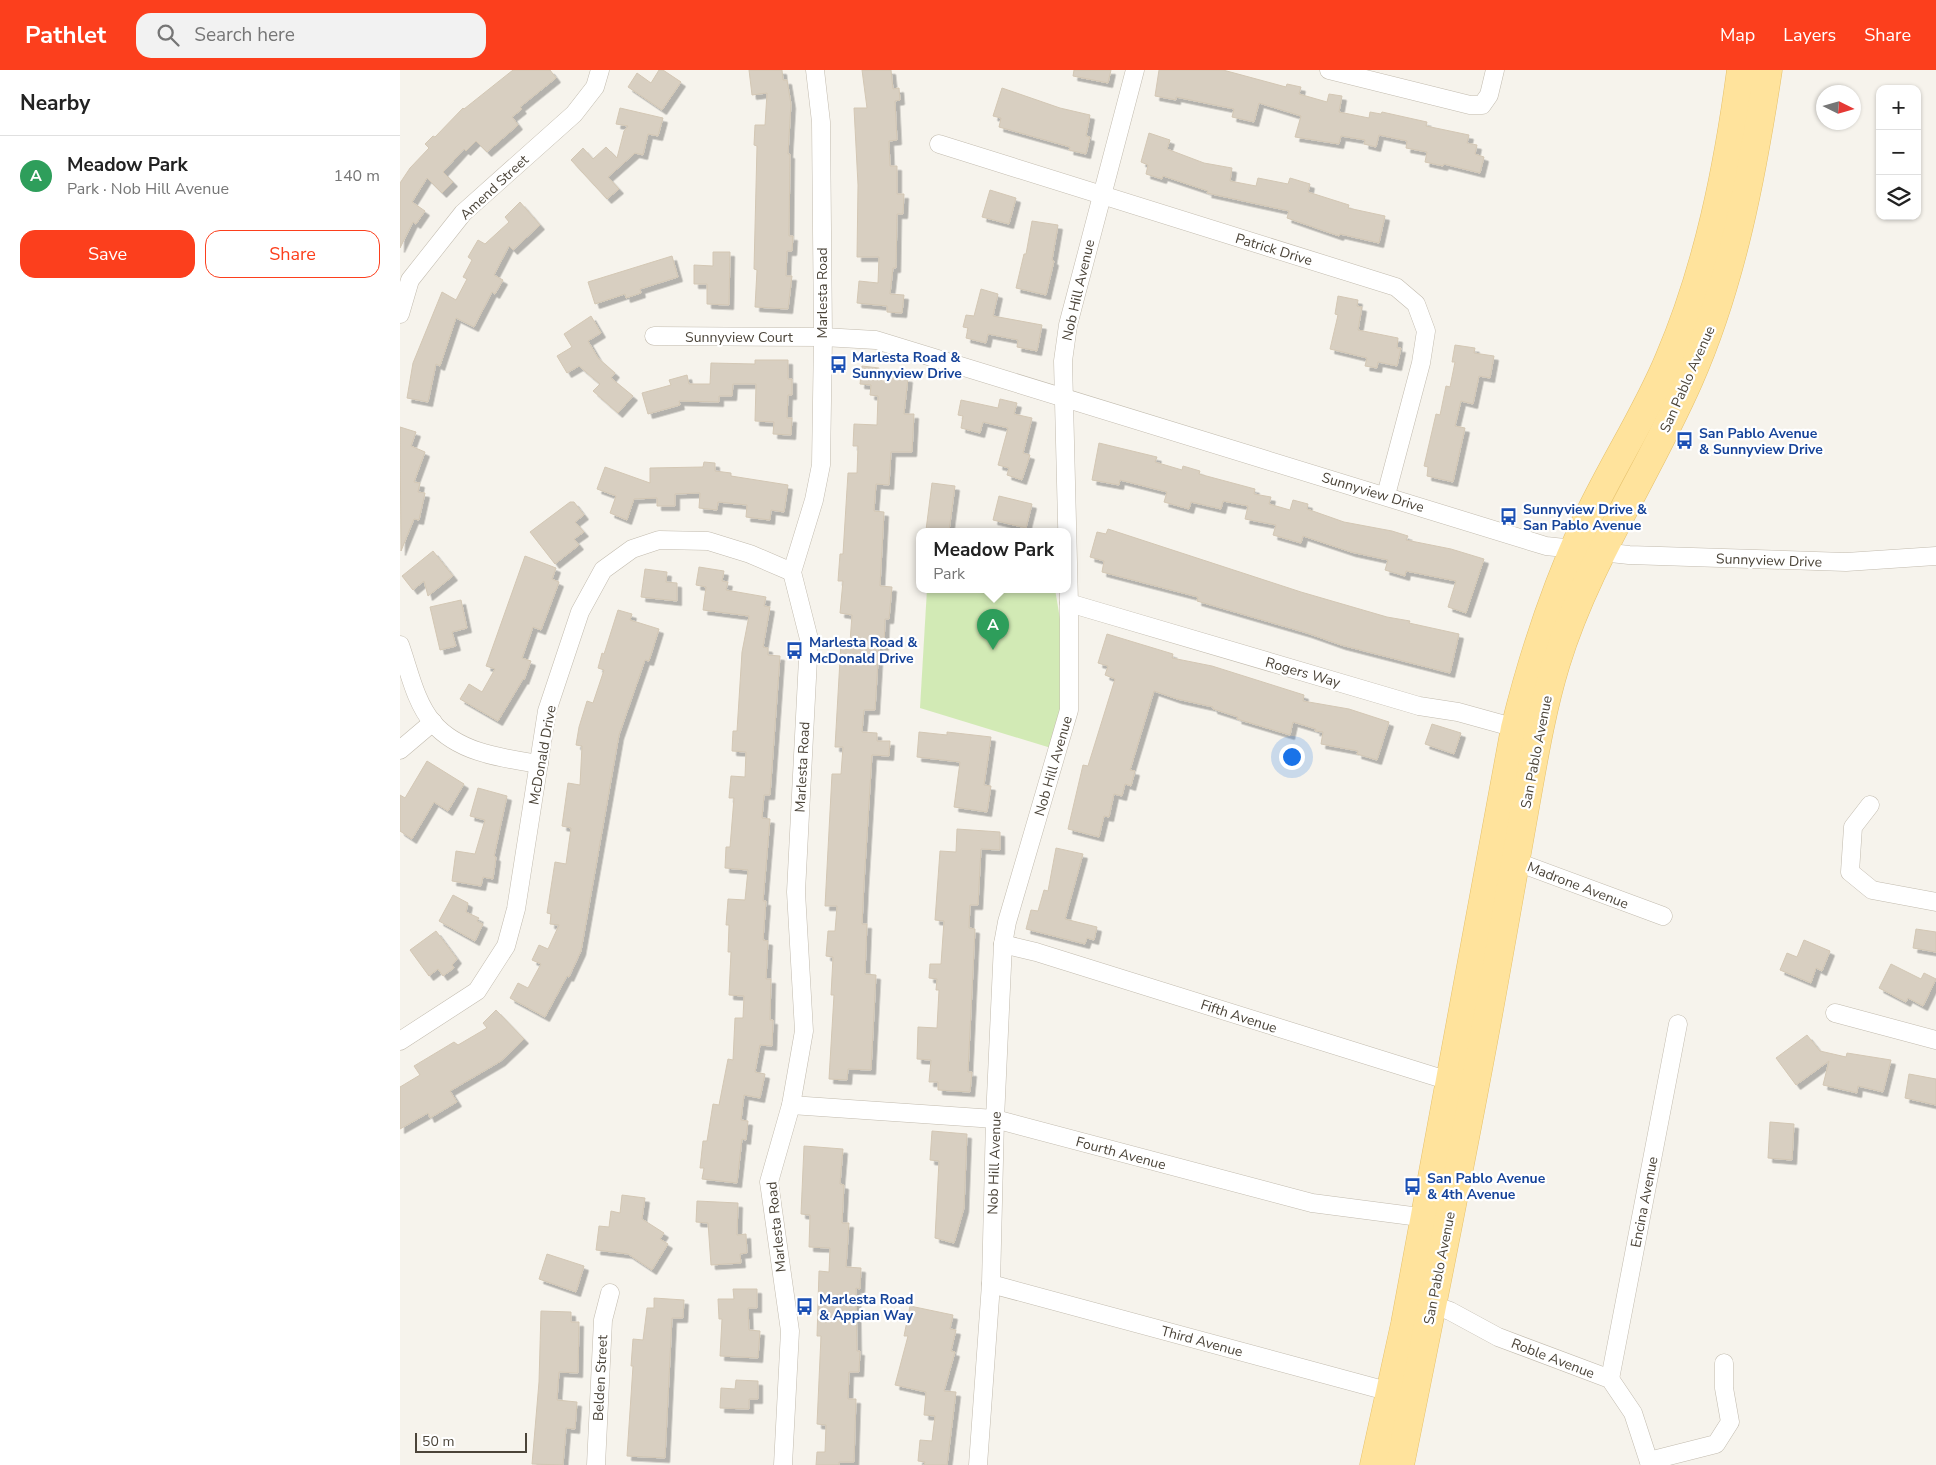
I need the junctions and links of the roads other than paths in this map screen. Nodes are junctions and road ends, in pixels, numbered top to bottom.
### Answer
1 (600, 70) edge
2 (814, 70) edge
3 (1135, 70) edge
4 (1330, 70) edge
5 (1495, 70) edge
6 (1741, 70) edge
7 (1768, 70) edge
8 (938, 144) dead end
9 (1101, 195) junction
10 (400, 314) edge
11 (654, 336) dead end
12 (823, 337) junction
13 (1065, 398) junction
14 (1386, 496) junction
15 (1068, 528) edge
16 (1574, 549) junction
17 (1602, 551) junction
18 (1936, 556) edge
19 (792, 572) junction
20 (1070, 593) edge
21 (1070, 603) junction
22 (400, 645) edge
23 (433, 722) junction
24 (1527, 731) junction
25 (400, 750) edge
26 (539, 764) junction
27 (1870, 805) dead end
28 (1504, 857) junction
29 (1936, 902) edge
30 (1663, 916) dead end
31 (1003, 944) junction
32 (1835, 1013) dead end
33 (1678, 1024) dead end
34 (1936, 1040) edge
35 (400, 1041) edge
36 (1462, 1085) junction
37 (791, 1105) junction
38 (995, 1119) junction
39 (1437, 1219) junction
40 (991, 1284) junction
41 (610, 1293) dead end
42 (1421, 1301) junction
43 (1724, 1363) dead end
44 (1610, 1379) junction
45 (1402, 1395) junction
46 (1649, 1463) edge
47 (596, 1465) edge
48 (783, 1465) edge
49 (978, 1465) edge
50 (1374, 1465) edge
51 (1400, 1465) edge

1 - 10 street, Amend Street
2 - 12 street, Marlesta Road
3 - 9 street, Nob Hill Avenue
4 - 5 street
6 - 16 main road, San Pablo Avenue
7 - 17 main road, San Pablo Avenue
8 - 9 street, Patrick Drive
9 - 13 street, Nob Hill Avenue
9 - 14 street, Patrick Drive
11 - 12 street, Sunnyview Court
12 - 13 street, Sunnyview Drive
12 - 19 street, Marlesta Road
13 - 14 street, Sunnyview Drive
13 - 15 street, Nob Hill Avenue
14 - 16 street, Sunnyview Drive
16 - 17 street, Sunnyview Drive
16 - 24 main road, San Pablo Avenue
17 - 18 street, Sunnyview Drive
17 - 24 main road, San Pablo Avenue
19 - 26 street, McDonald Drive
19 - 37 street, Marlesta Road
20 - 21 street, Nob Hill Avenue
21 - 24 street, Rogers Way
21 - 31 street, Nob Hill Avenue
22 - 23 street
23 - 25 street
23 - 26 street
24 - 28 main road, San Pablo Avenue
26 - 35 street, McDonald Drive
27 - 29 street
28 - 30 street, Madrone Avenue
28 - 36 main road, San Pablo Avenue
31 - 36 street, Fifth Avenue
31 - 38 street, Nob Hill Avenue
32 - 34 street
33 - 44 street, Encina Avenue
36 - 39 main road, San Pablo Avenue
37 - 38 street, Fourth Avenue
37 - 48 street, Marlesta Road
38 - 39 street, Fourth Avenue
38 - 40 street, Nob Hill Avenue
39 - 42 main road, San Pablo Avenue
40 - 45 street, Third Avenue
40 - 49 street, Nob Hill Avenue
41 - 47 street, Belden Street
42 - 44 street, Roble Avenue
42 - 45 main road, San Pablo Avenue
43 - 46 street
44 - 46 street, Roble Avenue
45 - 50 main road, San Pablo Avenue
45 - 51 main road, San Pablo Avenue

